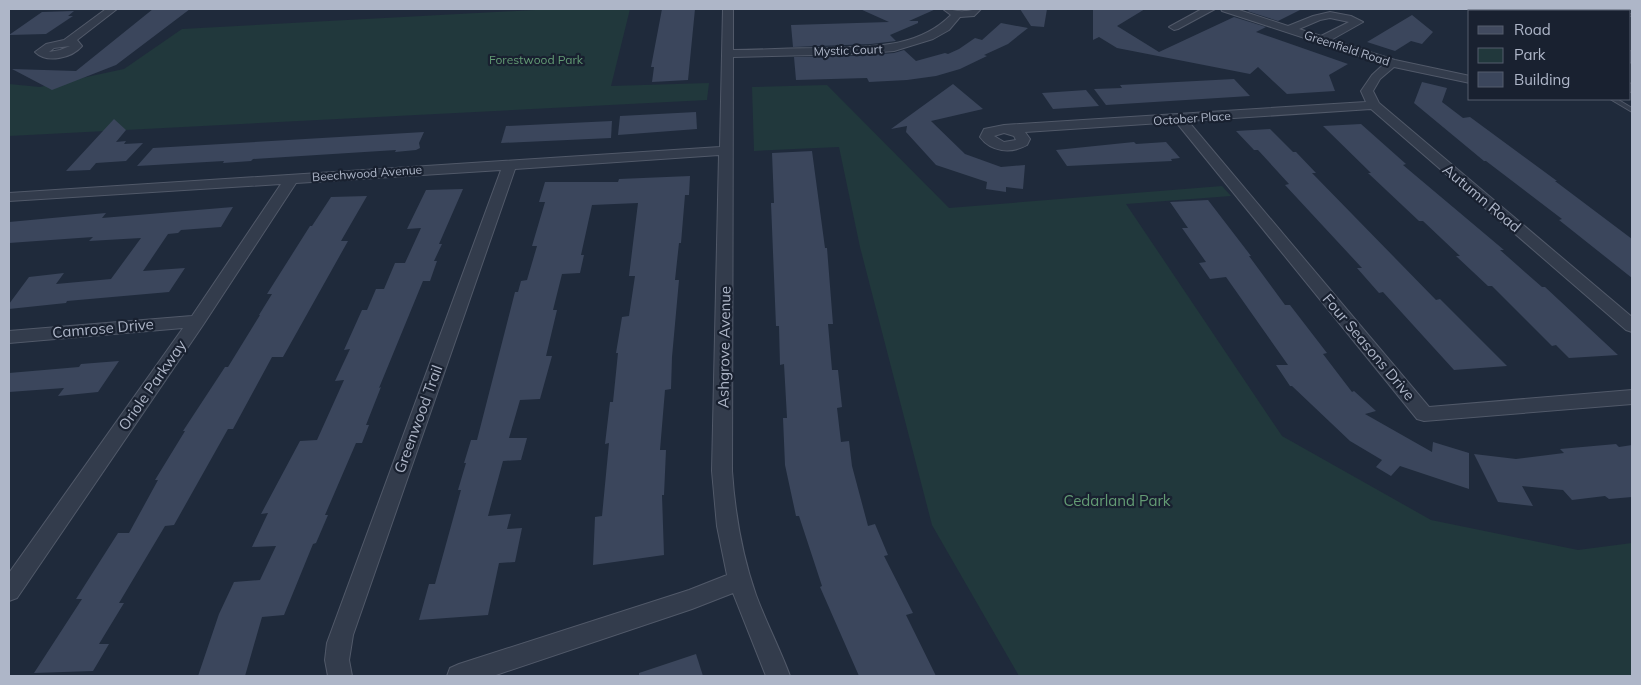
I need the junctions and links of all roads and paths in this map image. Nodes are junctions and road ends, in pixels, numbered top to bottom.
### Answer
1 (112, 9) edge
2 (728, 9) edge
3 (976, 9) edge
4 (1210, 9) edge
5 (1226, 9) edge
6 (953, 11) edge
7 (1174, 27) dead end
8 (1290, 29) junction
9 (1322, 40) junction
10 (68, 42) dead end
11 (728, 54) junction
12 (1392, 63) junction
13 (1468, 80) edge
14 (1615, 100) edge
15 (1374, 105) junction
16 (1632, 110) edge
17 (1180, 119) junction
18 (1010, 129) dead end
19 (726, 151) junction
20 (510, 164) junction
21 (292, 178) junction
22 (9, 198) edge
23 (196, 321) junction
24 (1632, 326) edge
25 (9, 337) edge
26 (1632, 397) edge
27 (740, 580) junction
28 (9, 590) edge
29 (340, 676) edge
30 (459, 676) edge
31 (778, 676) edge

1 - 10 street
2 - 11 street, Ashgrove Avenue
3 - 6 street, Mystic Court
4 - 7 street
5 - 8 street, Greenfield Road
6 - 11 street, Mystic Court
8 - 9 street, Greenfield Road
8 - 9 street
9 - 12 street, Greenfield Road
11 - 19 street, Ashgrove Avenue
12 - 13 street, Greenfield Road
12 - 15 street
14 - 16 lane
15 - 17 street, October Place
15 - 24 street, Autumn Road
17 - 18 street, October Place
17 - 26 street, Four Seasons Drive
19 - 20 street, Beechwood Avenue
19 - 27 street, Ashgrove Avenue
20 - 21 street, Beechwood Avenue
20 - 29 street, Greenwood Trail
21 - 22 street, Beechwood Avenue
21 - 23 street, Oriole Parkway
23 - 25 street, Camrose Drive
23 - 28 street, Oriole Parkway
27 - 30 street
27 - 31 street, Ashgrove Avenue

